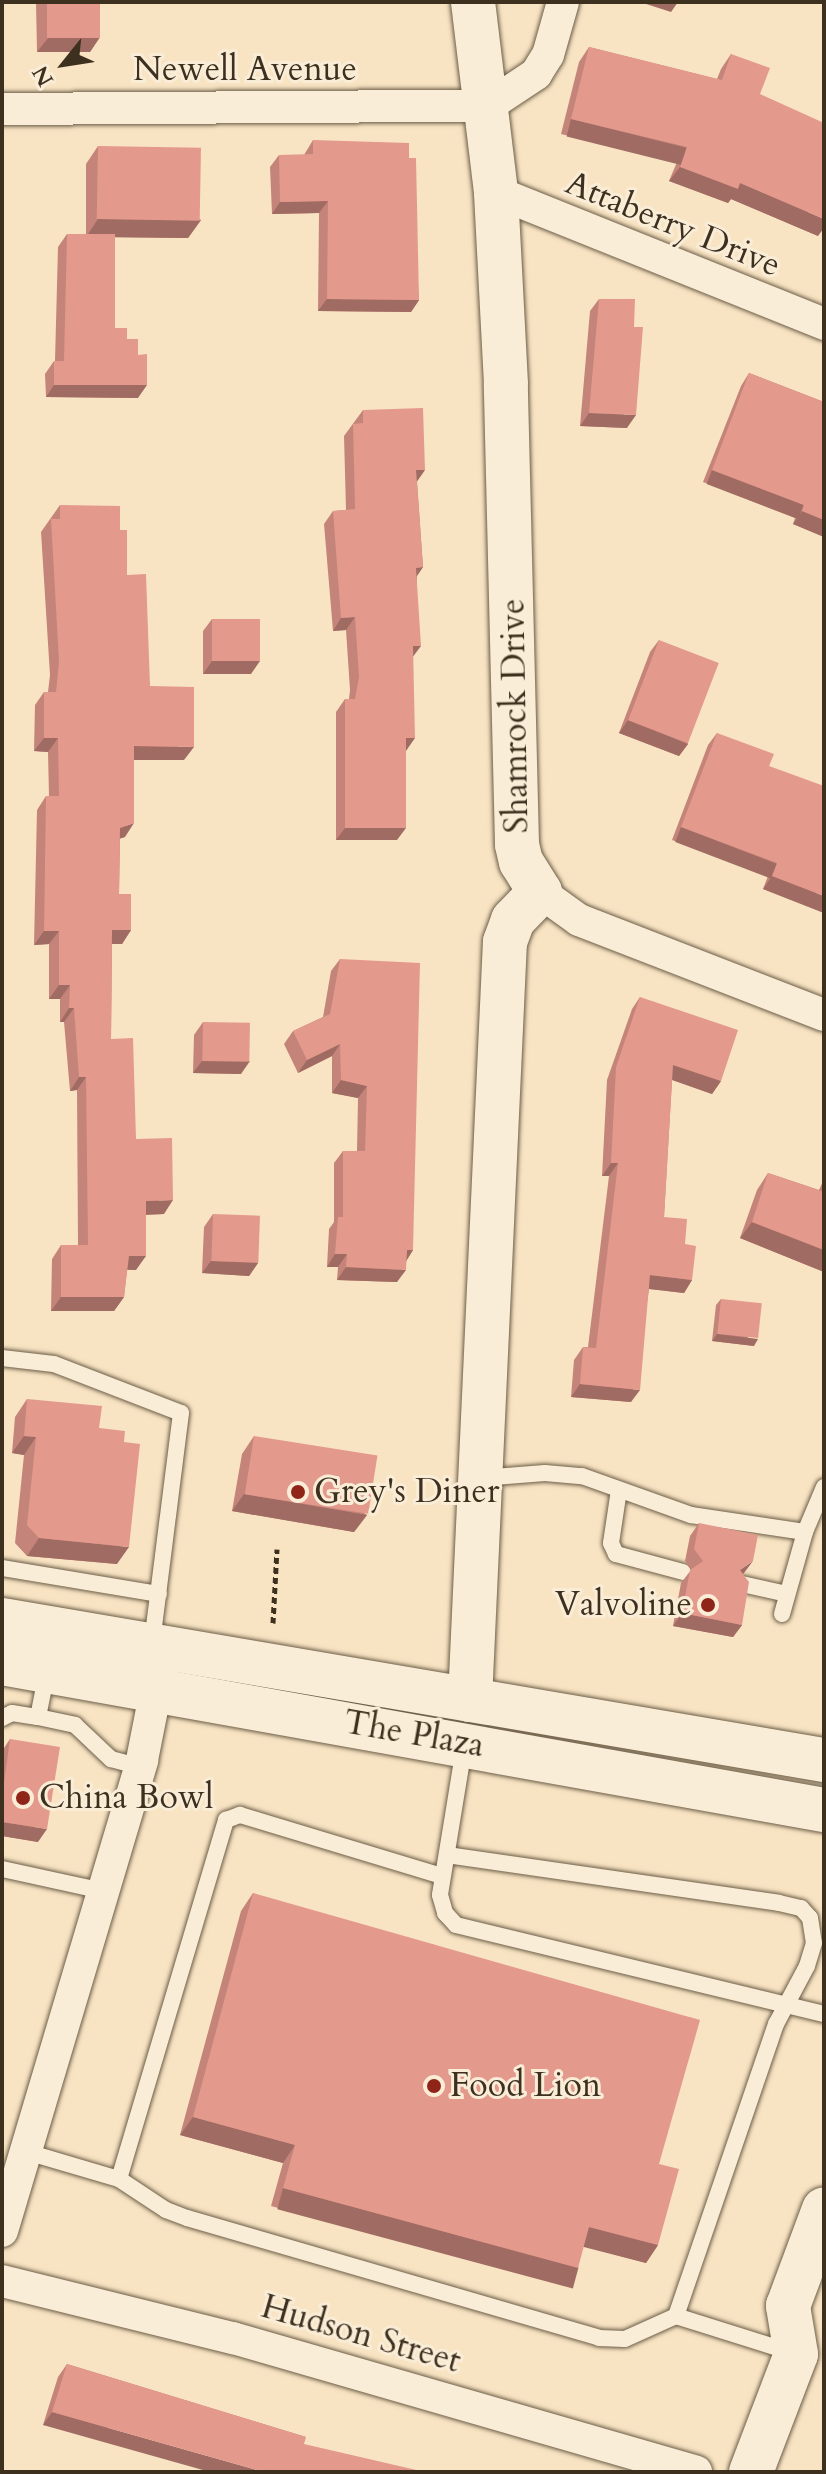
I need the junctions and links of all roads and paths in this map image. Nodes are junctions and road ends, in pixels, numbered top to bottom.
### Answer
1 (473, 2) edge
2 (563, 2) edge
3 (488, 106) junction
4 (2, 109) edge
5 (496, 192) junction
6 (824, 324) edge
7 (540, 892) junction
8 (824, 1015) edge
9 (2, 1358) edge
10 (481, 1478) junction
11 (824, 1487) edge
12 (619, 1490) junction
13 (805, 1532) junction
14 (277, 1549) dead end
15 (2, 1568) edge
16 (683, 1572) dead end
17 (742, 1584) edge
18 (159, 1594) junction
19 (787, 1594) junction
20 (782, 1614) dead end
21 (2, 1620) edge
22 (273, 1623) dead end
23 (157, 1661) junction
24 (2, 1663) edge
25 (47, 1671) junction
26 (470, 1700) junction
27 (38, 1717) junction
28 (2, 1718) edge
29 (464, 1742) junction
30 (824, 1760) edge
31 (140, 1767) junction
32 (824, 1810) edge
33 (447, 1855) junction
34 (2, 1869) edge
35 (442, 1876) junction
36 (103, 1891) junction
37 (790, 2003) junction
38 (824, 2014) edge
39 (27, 2152) junction
40 (119, 2179) junction
41 (824, 2209) edge
42 (2, 2231) edge
43 (2, 2281) edge
44 (676, 2316) junction
45 (810, 2344) edge
46 (696, 2472) edge
47 (751, 2472) edge

1 - 3 street, Shamrock Drive
2 - 3 street
3 - 4 street, Newell Avenue
3 - 5 street, Shamrock Drive
5 - 6 street, Attaberry Drive
5 - 7 street, Shamrock Drive
7 - 8 street
7 - 10 street
9 - 18 lane
10 - 12 lane
10 - 26 street
11 - 13 lane
12 - 13 lane
12 - 16 lane
13 - 19 lane
14 - 22 path
15 - 18 lane
17 - 19 lane
18 - 23 lane
19 - 20 lane
21 - 23 street, The Plaza
23 - 25 street, The Plaza
23 - 26 street, The Plaza
23 - 29 street, The Plaza
23 - 31 street
24 - 25 street, The Plaza
25 - 27 lane
26 - 30 street, The Plaza
27 - 28 lane
27 - 31 lane
29 - 32 street, The Plaza
29 - 33 lane
31 - 36 street
33 - 35 lane
33 - 37 lane
34 - 36 lane
35 - 37 lane
35 - 40 lane
36 - 39 street
37 - 38 lane
37 - 44 lane
39 - 40 lane
39 - 42 street
40 - 44 lane
41 - 45 street
43 - 46 street, Hudson Street
44 - 45 lane
45 - 47 street

